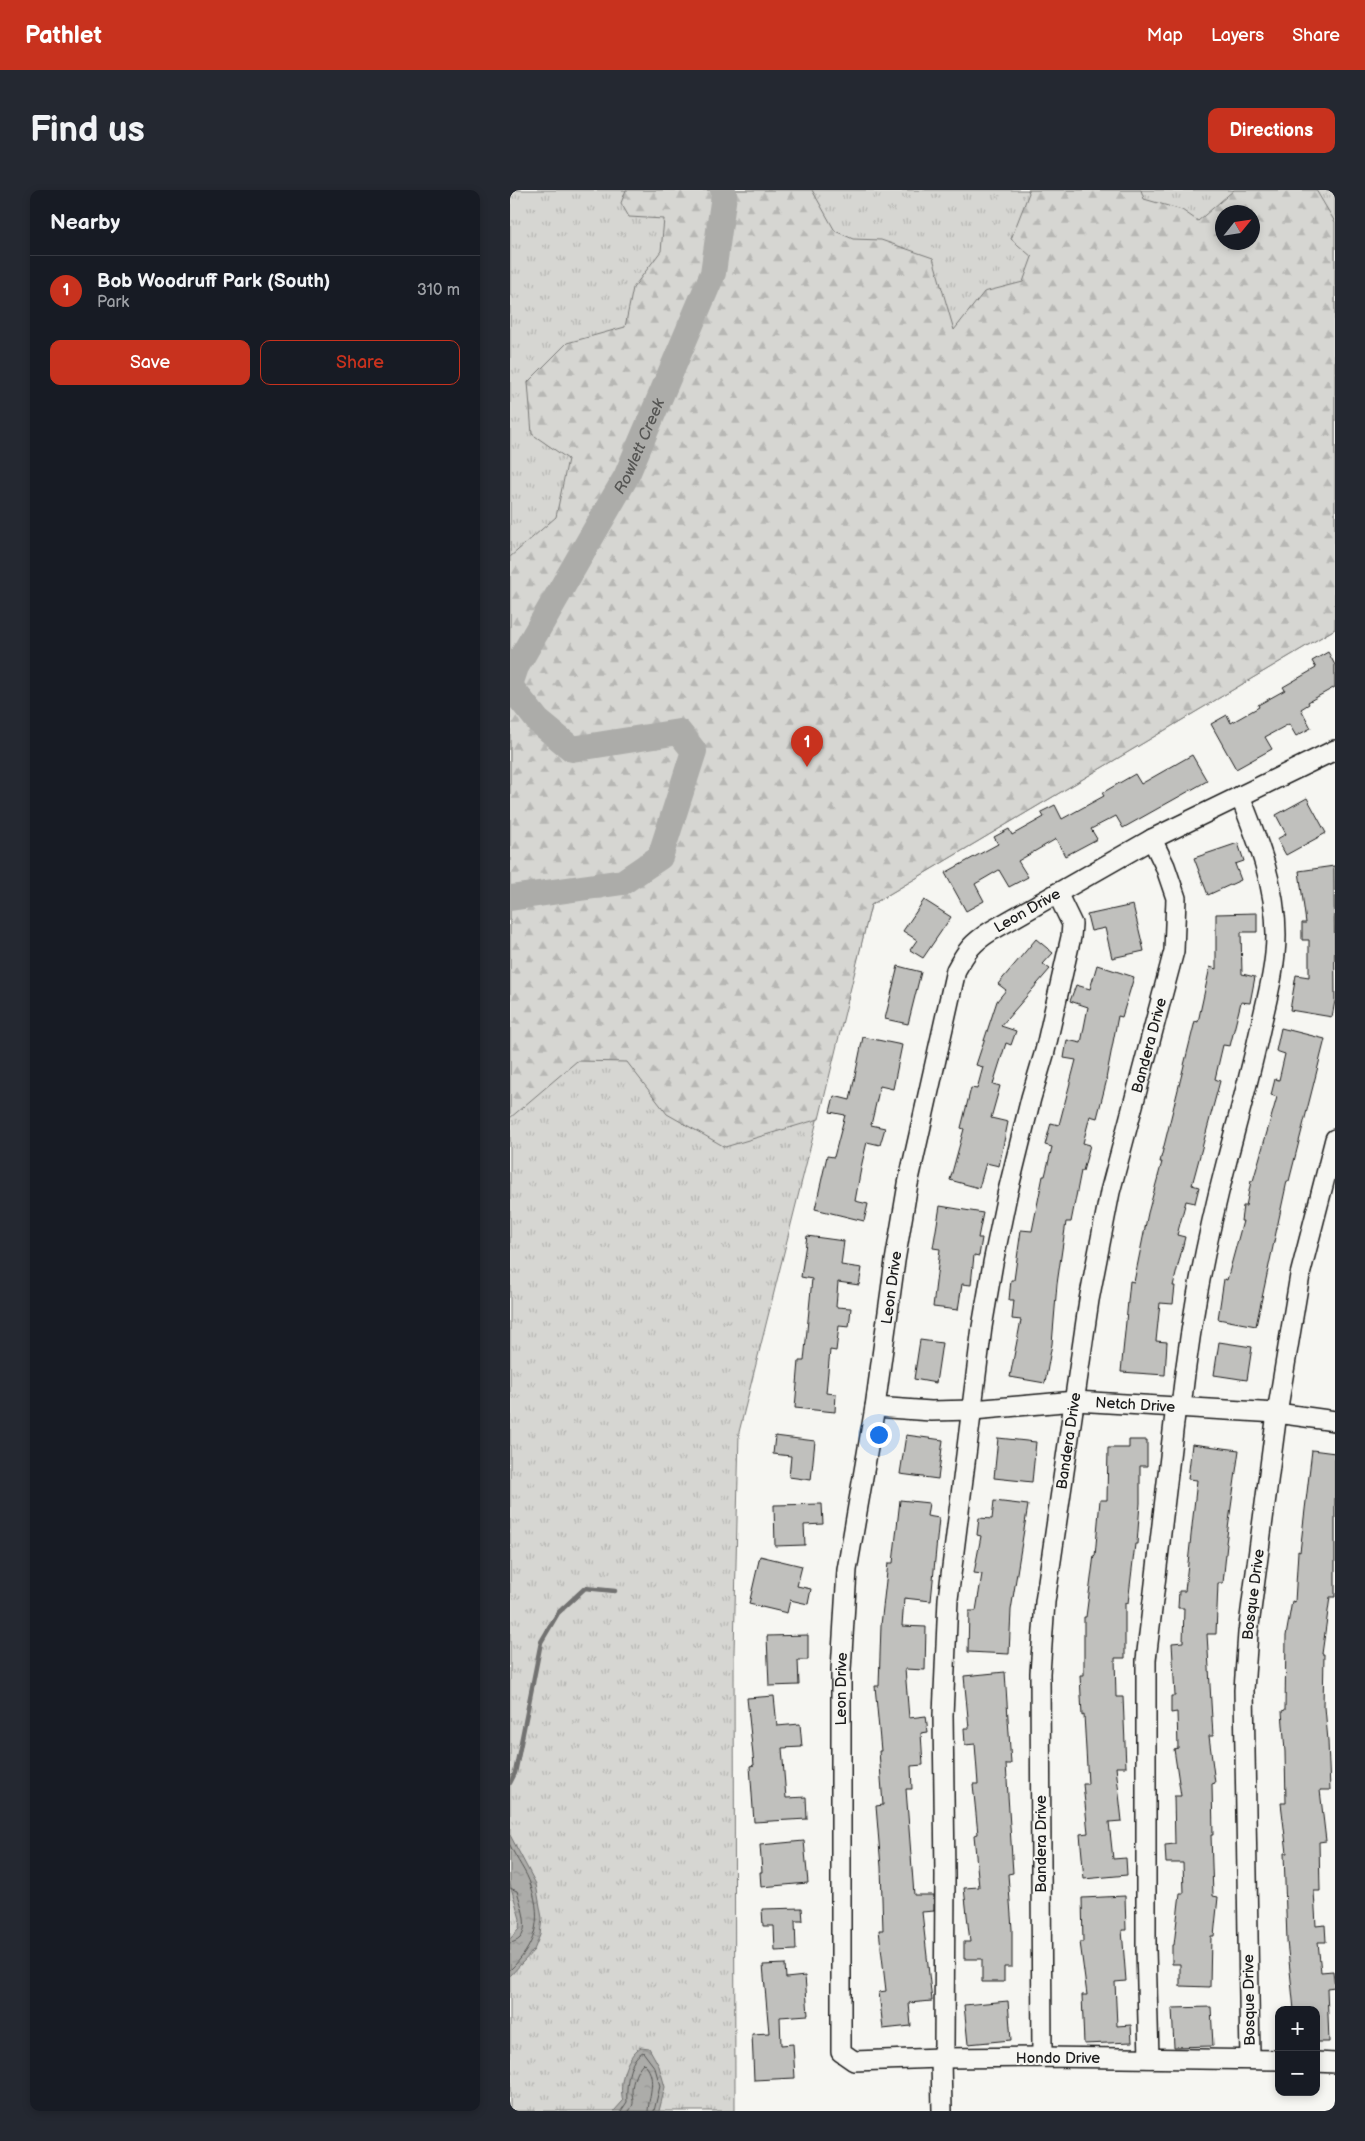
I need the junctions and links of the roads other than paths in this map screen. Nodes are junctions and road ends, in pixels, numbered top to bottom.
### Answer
1 (1335, 750) edge
2 (1240, 796) junction
3 (1152, 839) junction
4 (1057, 893) junction
5 (1335, 1139) edge
6 (1075, 1401) junction
7 (1179, 1406) junction
8 (875, 1407) junction
9 (973, 1410) junction
10 (1277, 1413) junction
11 (1335, 1421) edge
12 (841, 2052) joint
13 (1042, 2057) junction
14 (941, 2058) junction
15 (1149, 2058) junction
16 (1250, 2059) junction
17 (1275, 2060) edge
18 (1320, 2062) edge
19 (1335, 2063) edge
20 (942, 2111) edge

1 - 2 street, Leon Drive
2 - 3 street, Leon Drive
2 - 7 street
3 - 4 street, Leon Drive
3 - 6 street, Bandera Drive
4 - 8 street, Leon Drive
4 - 9 street
5 - 10 street, Bosque Drive
6 - 7 street, Netch Drive
6 - 9 street, Netch Drive
6 - 13 street, Bandera Drive
7 - 10 street, Netch Drive
7 - 15 street
8 - 9 street, Netch Drive
8 - 12 street, Leon Drive
9 - 14 street
10 - 11 street, Netch Drive
10 - 16 street, Bosque Drive
12 - 14 street, Hondo Drive
13 - 14 street, Hondo Drive
13 - 15 street, Hondo Drive
14 - 20 street
15 - 16 street, Hondo Drive
16 - 17 street, Hondo Drive
18 - 19 street

